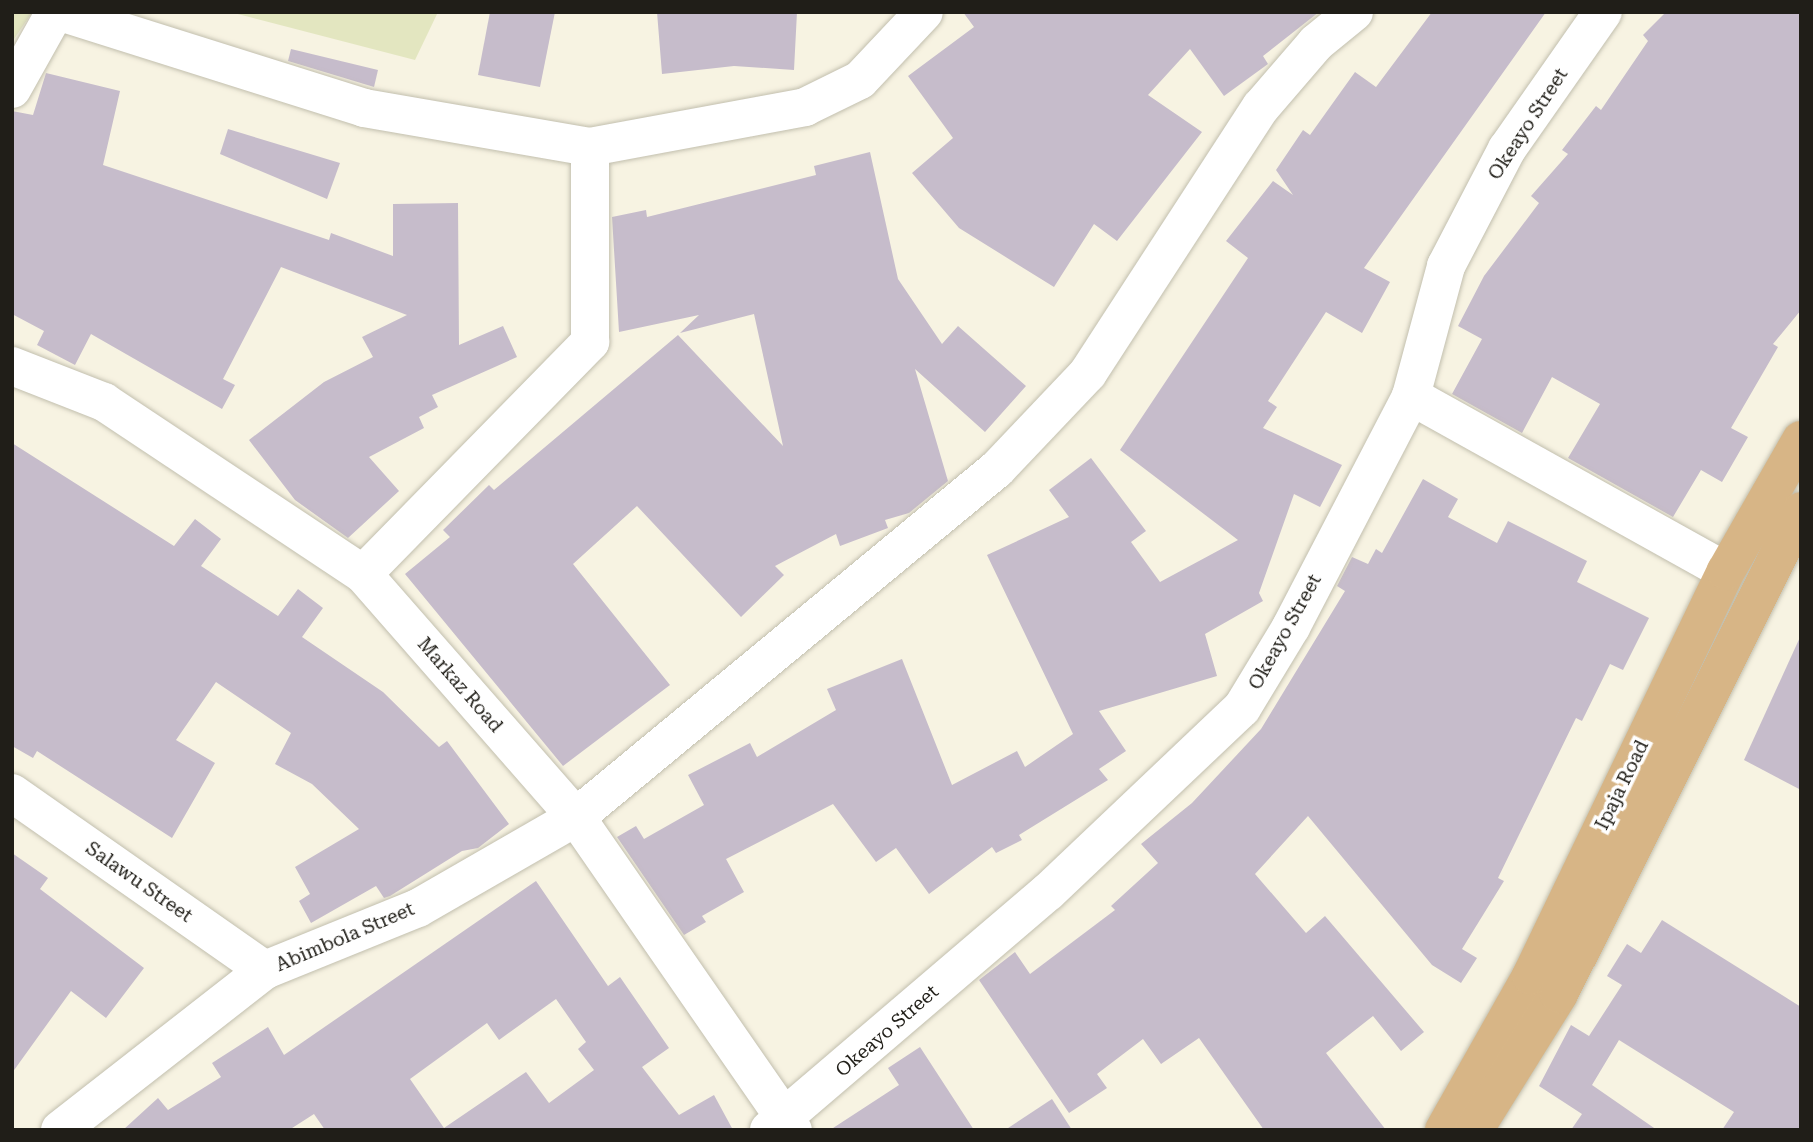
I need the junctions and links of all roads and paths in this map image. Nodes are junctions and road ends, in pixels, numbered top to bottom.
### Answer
1 (57, 12) edge
2 (924, 12) edge
3 (1354, 12) edge
4 (1597, 14) edge
5 (12, 89) edge
6 (590, 147) junction
7 (12, 366) edge
8 (1411, 396) junction
9 (1801, 440) edge
10 (1801, 511) edge
11 (1726, 571) junction
12 (363, 574) junction
13 (12, 793) edge
14 (576, 817) junction
15 (265, 970) junction
16 (782, 1126) edge
17 (60, 1130) edge
18 (1444, 1130) edge
19 (1474, 1130) edge

1 - 5 street
1 - 6 street
2 - 6 street
3 - 14 street, Abimbola Street
4 - 8 street, Okeayo Street
6 - 12 street
7 - 12 street, Markaz Road
8 - 11 street
8 - 16 street, Okeayo Street
9 - 11 main road, Ipaja Road
10 - 19 main road, Ipaja Road
11 - 18 main road, Ipaja Road
12 - 14 street, Markaz Road
13 - 15 street, Salawu Street
14 - 15 street, Abimbola Street
14 - 16 street, Markaz Road
15 - 17 street, Abimbola Street

